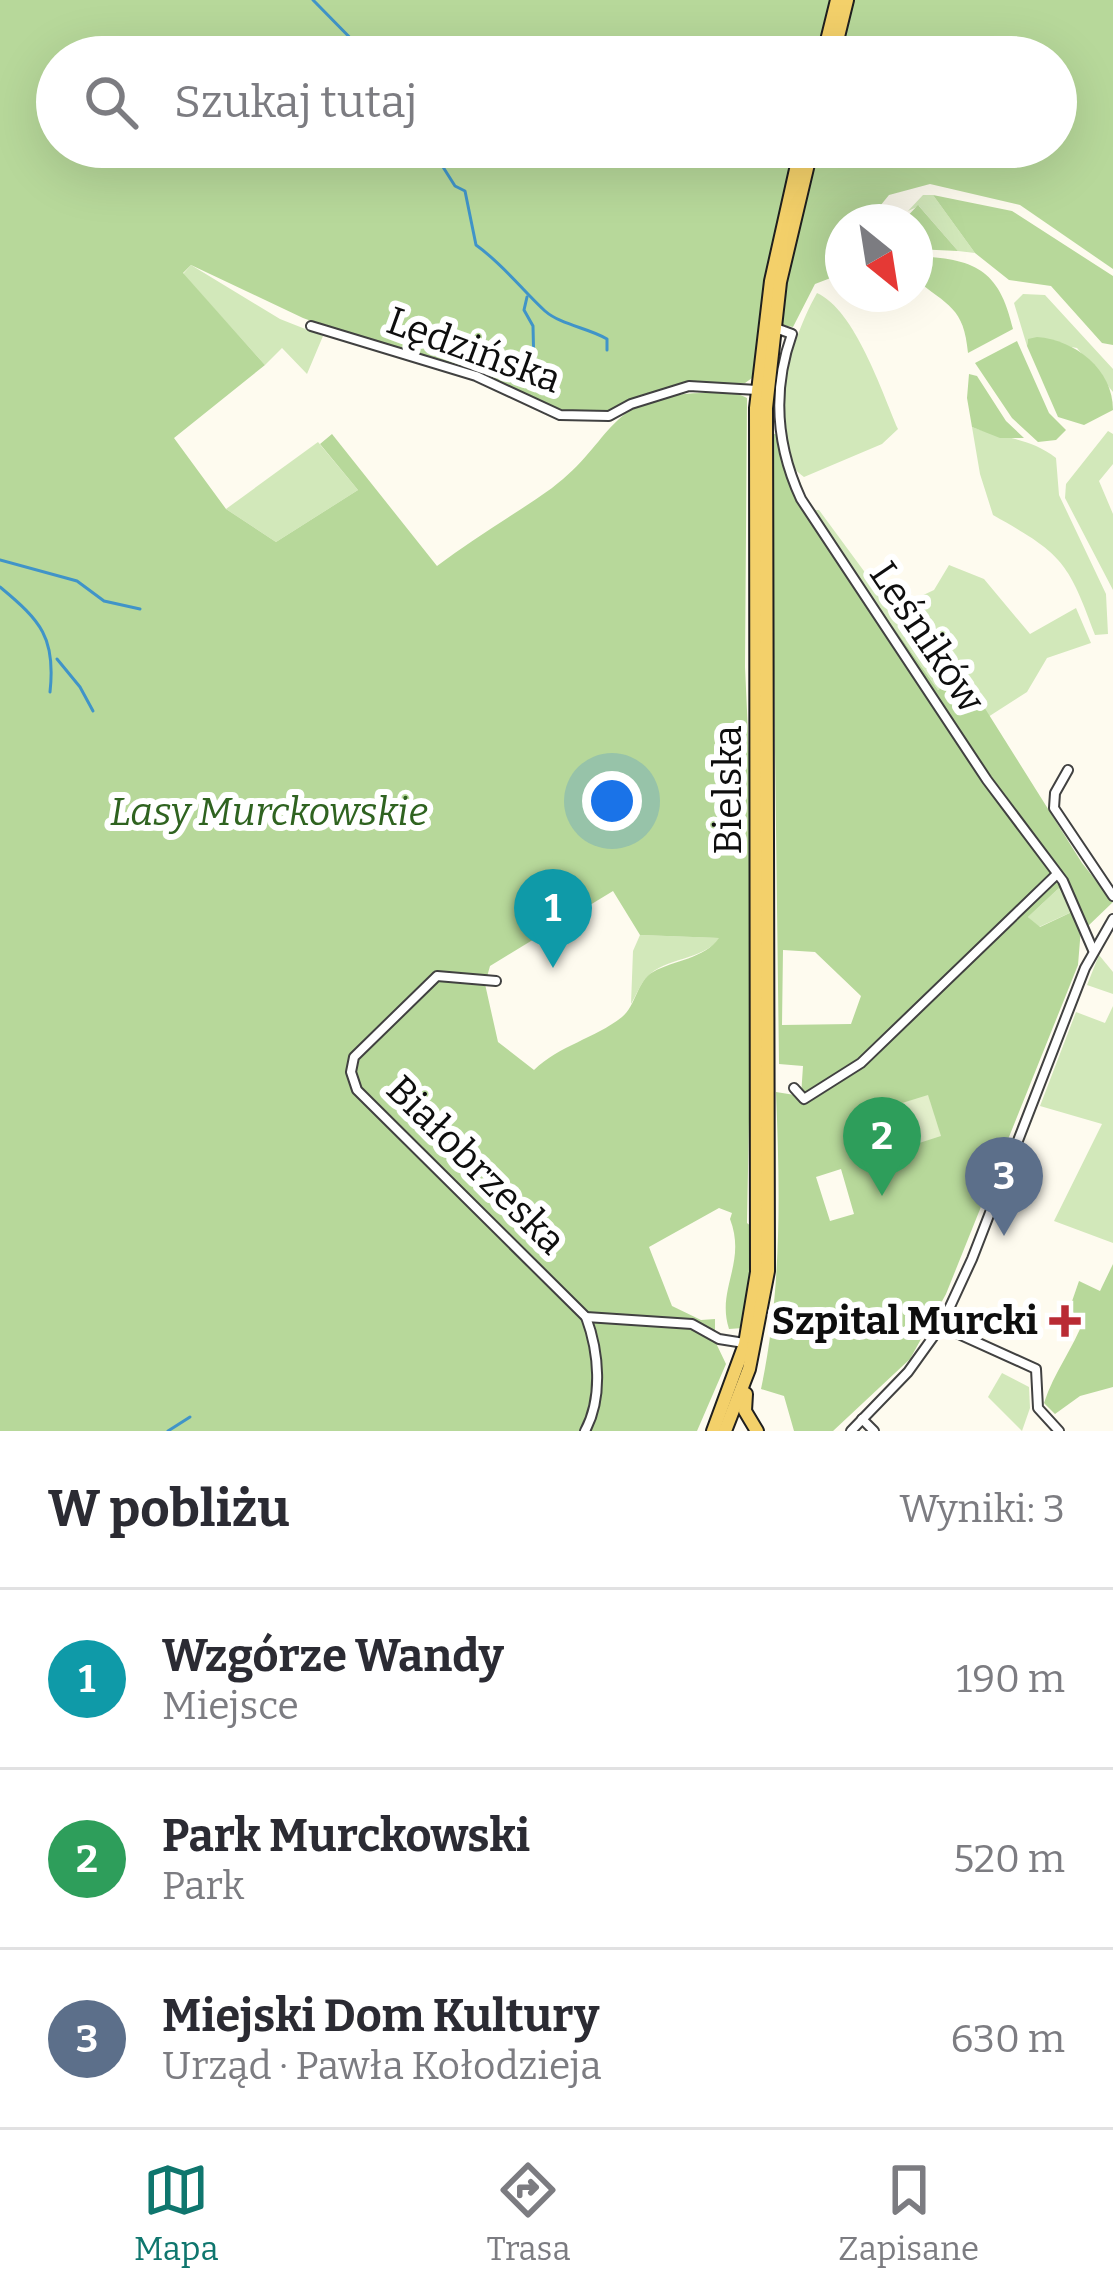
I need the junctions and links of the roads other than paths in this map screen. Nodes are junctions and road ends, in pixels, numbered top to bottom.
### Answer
1 (837, 0) edge
2 (847, 0) edge
3 (828, 36) edge
4 (838, 36) edge
5 (796, 168) edge
6 (807, 168) edge
7 (311, 326) dead end
8 (773, 327) junction
9 (757, 390) junction
10 (1068, 770) dead end
11 (1057, 874) junction
12 (1113, 896) edge
13 (1113, 919) edge
14 (1094, 950) junction
15 (496, 981) dead end
16 (794, 1088) dead end
17 (586, 1317) junction
18 (941, 1326) junction
19 (746, 1344) junction
20 (749, 1369) junction
21 (862, 1419) junction
22 (585, 1431) edge
23 (713, 1431) edge
24 (725, 1431) edge
25 (757, 1431) edge
26 (850, 1431) edge
27 (874, 1431) edge
28 (1059, 1431) edge

1 - 3 main road
2 - 4 main road
5 - 9 main road, Bielska
6 - 8 main road, Bielska
7 - 9 street, Lędzińska
8 - 11 street, Leśników
8 - 20 main road, Bielska
9 - 19 main road, Bielska
10 - 12 street
11 - 14 street, Leśników
11 - 16 street
13 - 14 street
14 - 18 street
15 - 17 street, Białobrzeska
17 - 19 street
17 - 22 street
18 - 21 street
18 - 28 street
19 - 23 main road, Bielska
20 - 24 main road, Bielska
20 - 25 main road
21 - 26 street
21 - 27 street

